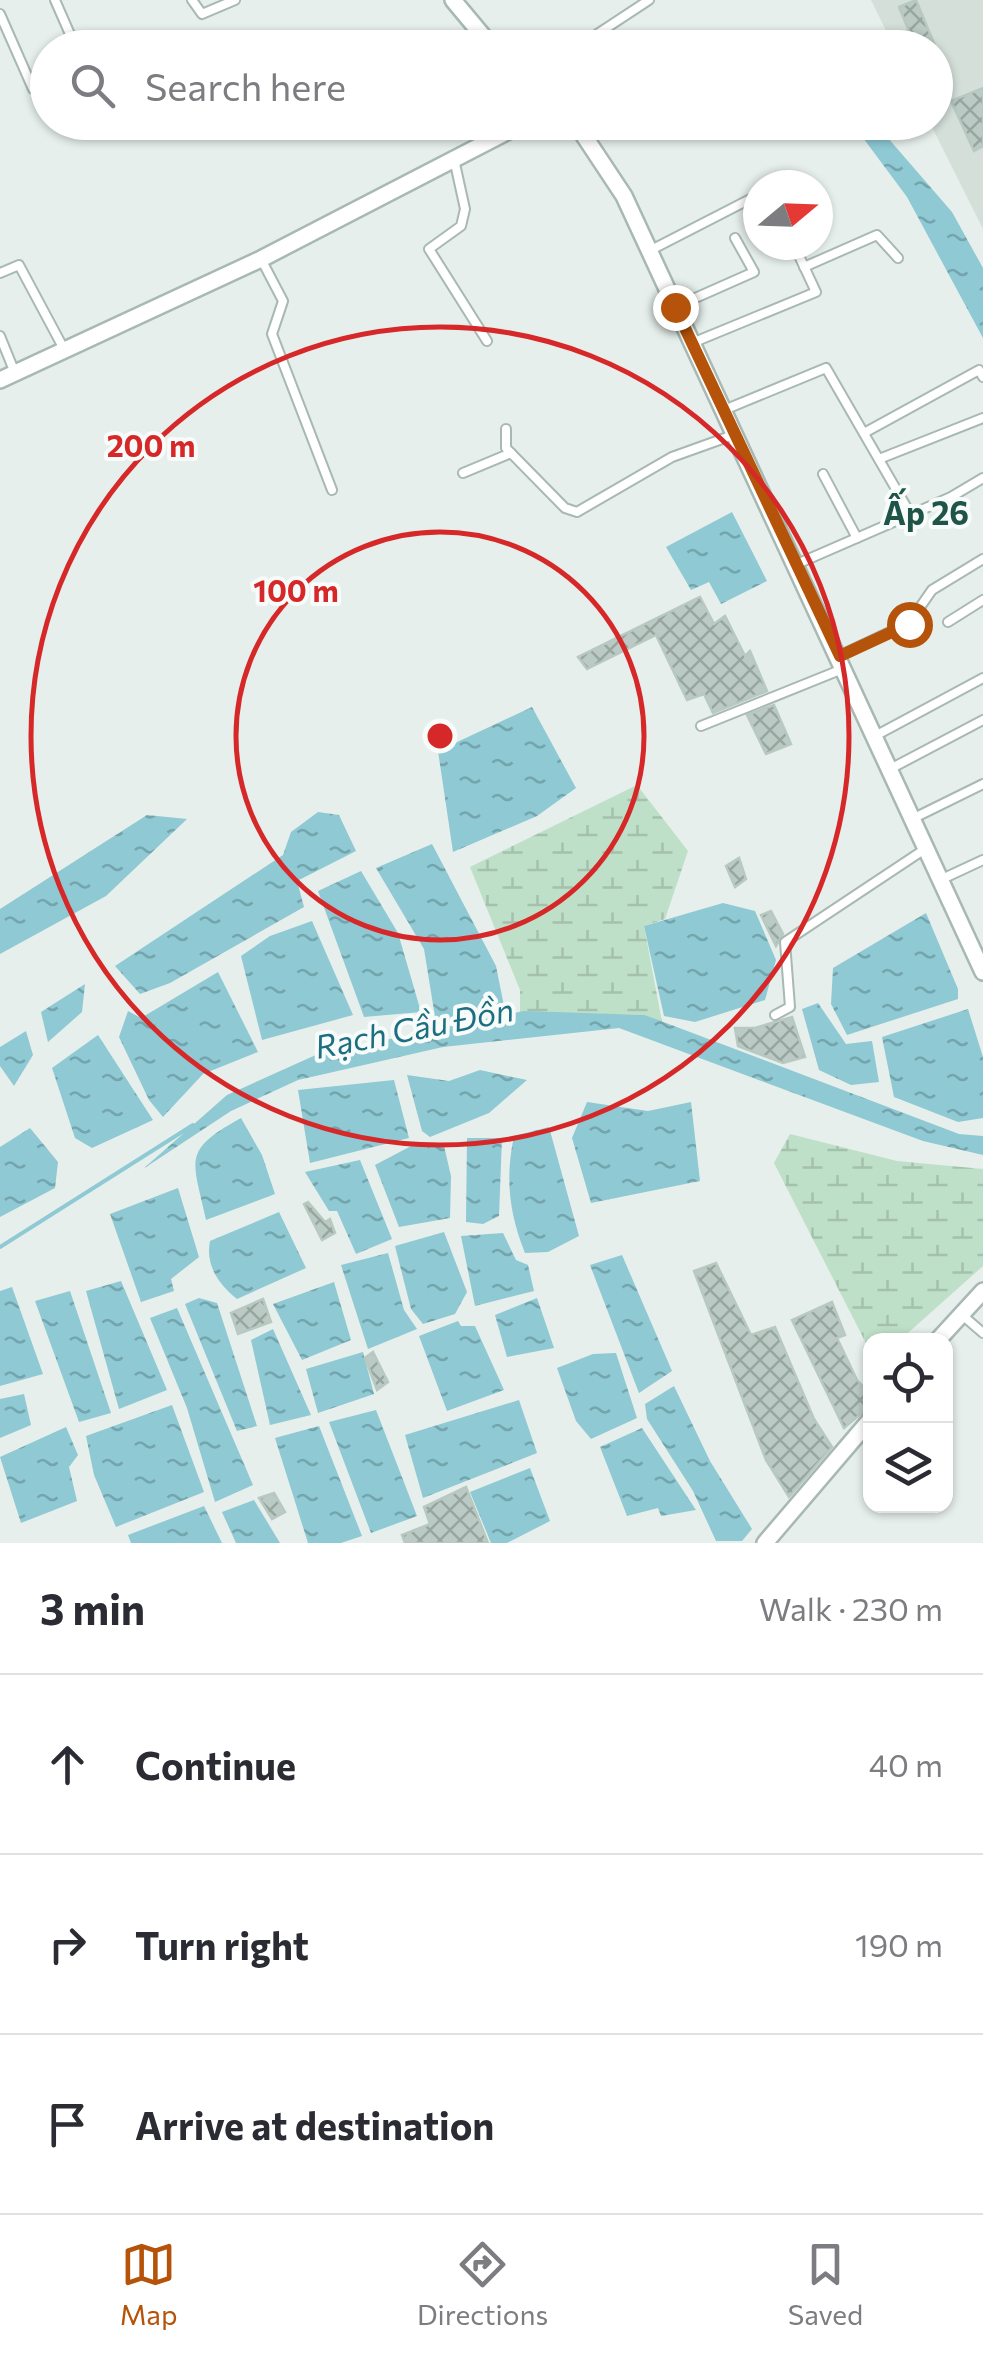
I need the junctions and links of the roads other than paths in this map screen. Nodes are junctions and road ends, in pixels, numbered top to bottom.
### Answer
1 (55, 0) edge
2 (192, 0) edge
3 (235, 0) edge
4 (453, 0) edge
5 (648, 0) edge
6 (0, 14) edge
7 (68, 30) edge
8 (478, 30) edge
9 (603, 30) edge
10 (30, 82) edge
11 (491, 140) edge
12 (590, 140) edge
13 (454, 159) junction
14 (743, 202) edge
15 (735, 238) dead end
16 (650, 250) junction
17 (898, 258) dead end
18 (261, 259) junction
19 (801, 260) edge
20 (804, 268) junction
21 (0, 274) edge
22 (675, 307) junction
23 (0, 336) edge
24 (488, 341) dead end
25 (692, 343) junction
26 (66, 351) junction
27 (8, 376) edge
28 (983, 377) edge
29 (724, 410) junction
30 (983, 418) edge
31 (506, 429) dead end
32 (864, 433) junction
33 (736, 434) junction
34 (511, 453) junction
35 (879, 459) junction
36 (462, 473) dead end
37 (823, 474) dead end
38 (983, 478) edge
39 (332, 490) dead end
40 (912, 515) junction
41 (857, 538) junction
42 (983, 559) edge
43 (797, 564) junction
44 (983, 600) edge
45 (948, 622) dead end
46 (842, 662) junction
47 (983, 678) edge
48 (983, 720) edge
49 (701, 726) dead end
50 (875, 736) junction
51 (890, 768) junction
52 (983, 784) edge
53 (912, 819) junction
54 (926, 849) junction
55 (983, 860) edge
56 (940, 880) junction
57 (979, 951) edge
58 (983, 972) edge
59 (776, 1014) dead end
60 (983, 1290) edge
61 (961, 1314) junction
62 (944, 1333) edge
63 (983, 1333) edge
64 (867, 1423) edge
65 (765, 1543) edge

1 - 7 lane
2 - 3 lane
4 - 8 street
5 - 9 lane
6 - 10 lane
11 - 13 street
12 - 16 street
13 - 18 street
13 - 24 lane
14 - 16 lane
15 - 22 lane
16 - 22 street
17 - 20 lane
18 - 26 street
18 - 39 lane
19 - 20 lane
20 - 25 lane
21 - 26 lane
22 - 25 street
23 - 27 lane
25 - 29 street
26 - 27 street
28 - 32 lane
29 - 32 lane
29 - 33 street
30 - 35 lane
31 - 34 lane
32 - 35 lane
33 - 34 lane
33 - 43 street
34 - 36 lane
35 - 40 lane
37 - 41 lane
38 - 40 lane
40 - 41 lane
41 - 43 lane
42 - 46 lane
43 - 46 street
44 - 45 lane
46 - 49 lane
46 - 50 street
47 - 50 lane
48 - 51 lane
50 - 51 street
51 - 53 street
52 - 53 lane
53 - 54 street
54 - 56 street
54 - 59 lane
55 - 56 lane
56 - 57 street
57 - 58 street
60 - 61 street
61 - 62 street
61 - 63 lane
64 - 65 street

